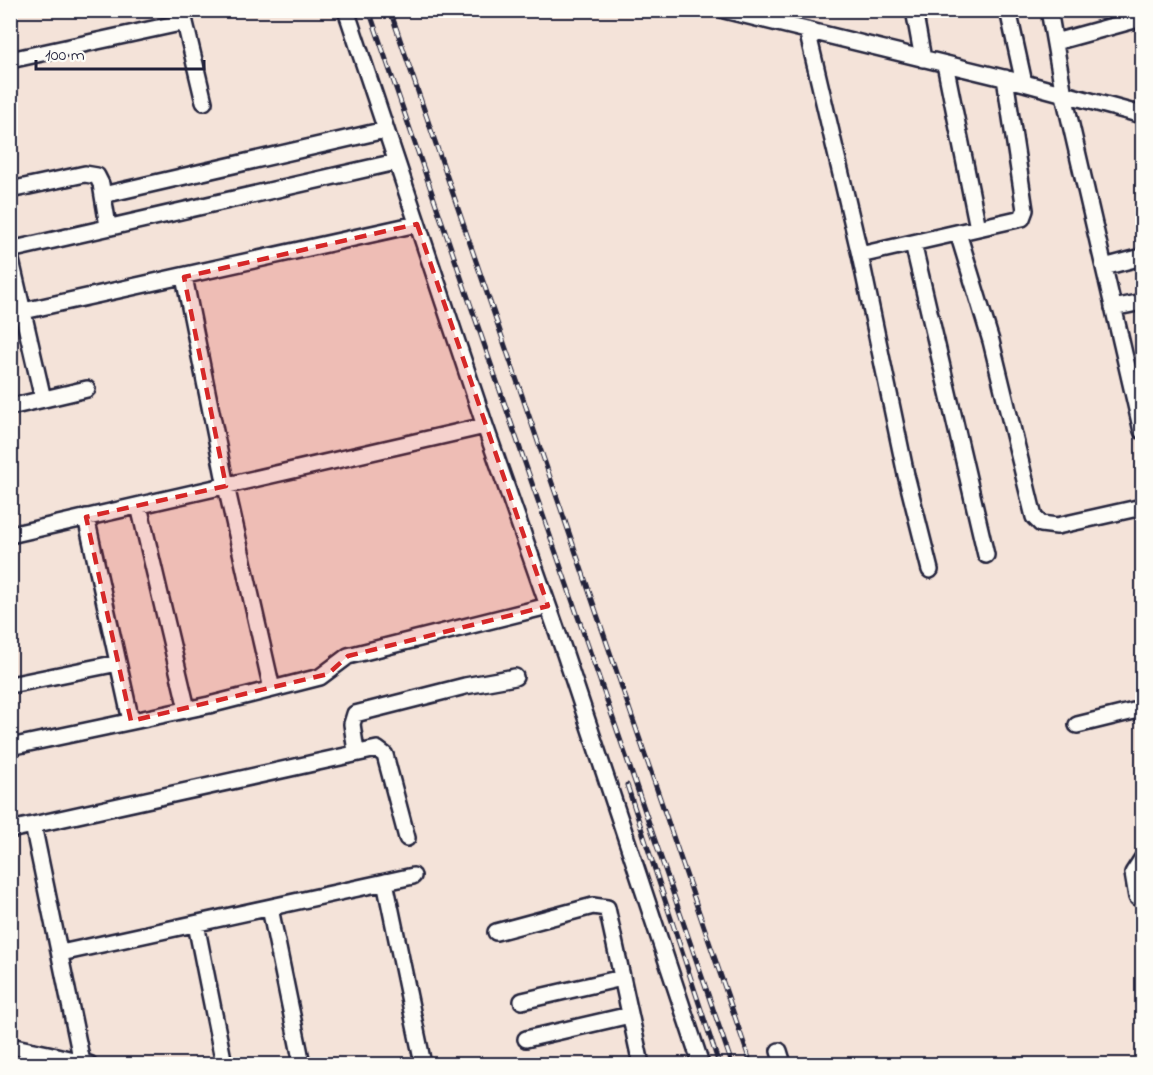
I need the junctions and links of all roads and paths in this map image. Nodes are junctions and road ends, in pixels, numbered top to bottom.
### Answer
1 (346, 10) edge
2 (914, 10) edge
3 (1008, 10) edge
4 (1049, 10) edge
5 (732, 11) edge
6 (183, 16) edge
7 (1143, 18) edge
8 (807, 30) junction
9 (1054, 42) junction
10 (923, 58) junction
11 (10, 60) edge
12 (945, 64) junction
13 (1005, 78) junction
14 (1024, 83) junction
15 (1064, 95) junction
16 (204, 102) dead end
17 (1143, 115) edge
18 (385, 130) junction
19 (396, 162) junction
20 (10, 190) edge
21 (103, 195) junction
22 (417, 224) junction
23 (108, 226) junction
24 (978, 228) junction
25 (958, 233) junction
26 (913, 243) junction
27 (10, 250) edge
28 (860, 255) junction
29 (10, 256) edge
30 (1143, 257) edge
31 (1104, 267) junction
32 (184, 277) junction
33 (1143, 302) edge
34 (1113, 308) junction
35 (17, 313) edge
36 (87, 388) dead end
37 (43, 399) junction
38 (10, 407) edge
39 (485, 426) junction
40 (1142, 429) edge
41 (226, 486) junction
42 (139, 506) junction
43 (1143, 507) edge
44 (86, 518) junction
45 (10, 535) edge
46 (986, 555) dead end
47 (930, 570) dead end
48 (548, 606) junction
49 (118, 663) junction
50 (515, 677) dead end
51 (10, 685) edge
52 (273, 689) junction
53 (187, 709) junction
54 (1143, 709) edge
55 (131, 721) junction
56 (1077, 725) dead end
57 (10, 747) edge
58 (356, 752) junction
59 (33, 825) junction
60 (10, 830) edge
61 (407, 838) dead end
62 (1143, 859) edge
63 (413, 876) dead end
64 (385, 882) junction
65 (1137, 897) dead end
66 (270, 908) junction
67 (196, 924) junction
68 (496, 932) dead end
69 (61, 953) junction
70 (622, 978) junction
71 (522, 1001) dead end
72 (630, 1015) junction
73 (526, 1039) dead end
74 (10, 1046) edge
75 (50, 1059) edge
76 (87, 1063) edge
77 (224, 1065) edge
78 (302, 1065) edge
79 (423, 1065) edge
80 (641, 1065) edge
81 (701, 1065) edge

1 - 18 street
2 - 10 street
3 - 14 street
4 - 9 street
5 - 8 street
6 - 11 street
6 - 16 street
7 - 9 street
8 - 10 street
8 - 28 street
9 - 15 street
10 - 12 street
12 - 13 street
12 - 24 street
13 - 14 street
13 - 24 street
14 - 15 street
15 - 17 street
15 - 31 street
18 - 19 street
18 - 21 street
19 - 22 street
19 - 23 street
20 - 21 street
21 - 23 street
22 - 32 street
22 - 39 street
23 - 27 street
24 - 25 street
25 - 26 street
25 - 43 street
26 - 28 street
26 - 46 street
28 - 47 street
29 - 35 street
30 - 31 street
31 - 34 street
32 - 35 street
32 - 41 street
33 - 34 street
34 - 40 street
35 - 37 street
36 - 37 street
37 - 38 street
39 - 41 street
39 - 48 street
41 - 42 street
41 - 52 street
42 - 44 street
42 - 53 street
44 - 45 street
44 - 49 street
48 - 52 street
48 - 81 street
49 - 51 street
49 - 55 street
50 - 58 street
52 - 53 street
53 - 55 street
54 - 56 street
55 - 57 street
58 - 59 street
58 - 61 street
59 - 60 street
59 - 69 street
62 - 65 street
63 - 64 street
64 - 66 street
64 - 79 street
66 - 67 street
66 - 78 street
67 - 69 street
67 - 77 street
68 - 70 street
69 - 76 street
70 - 71 street
70 - 72 street
72 - 73 street
72 - 80 street
74 - 75 street
75 - 76 street

